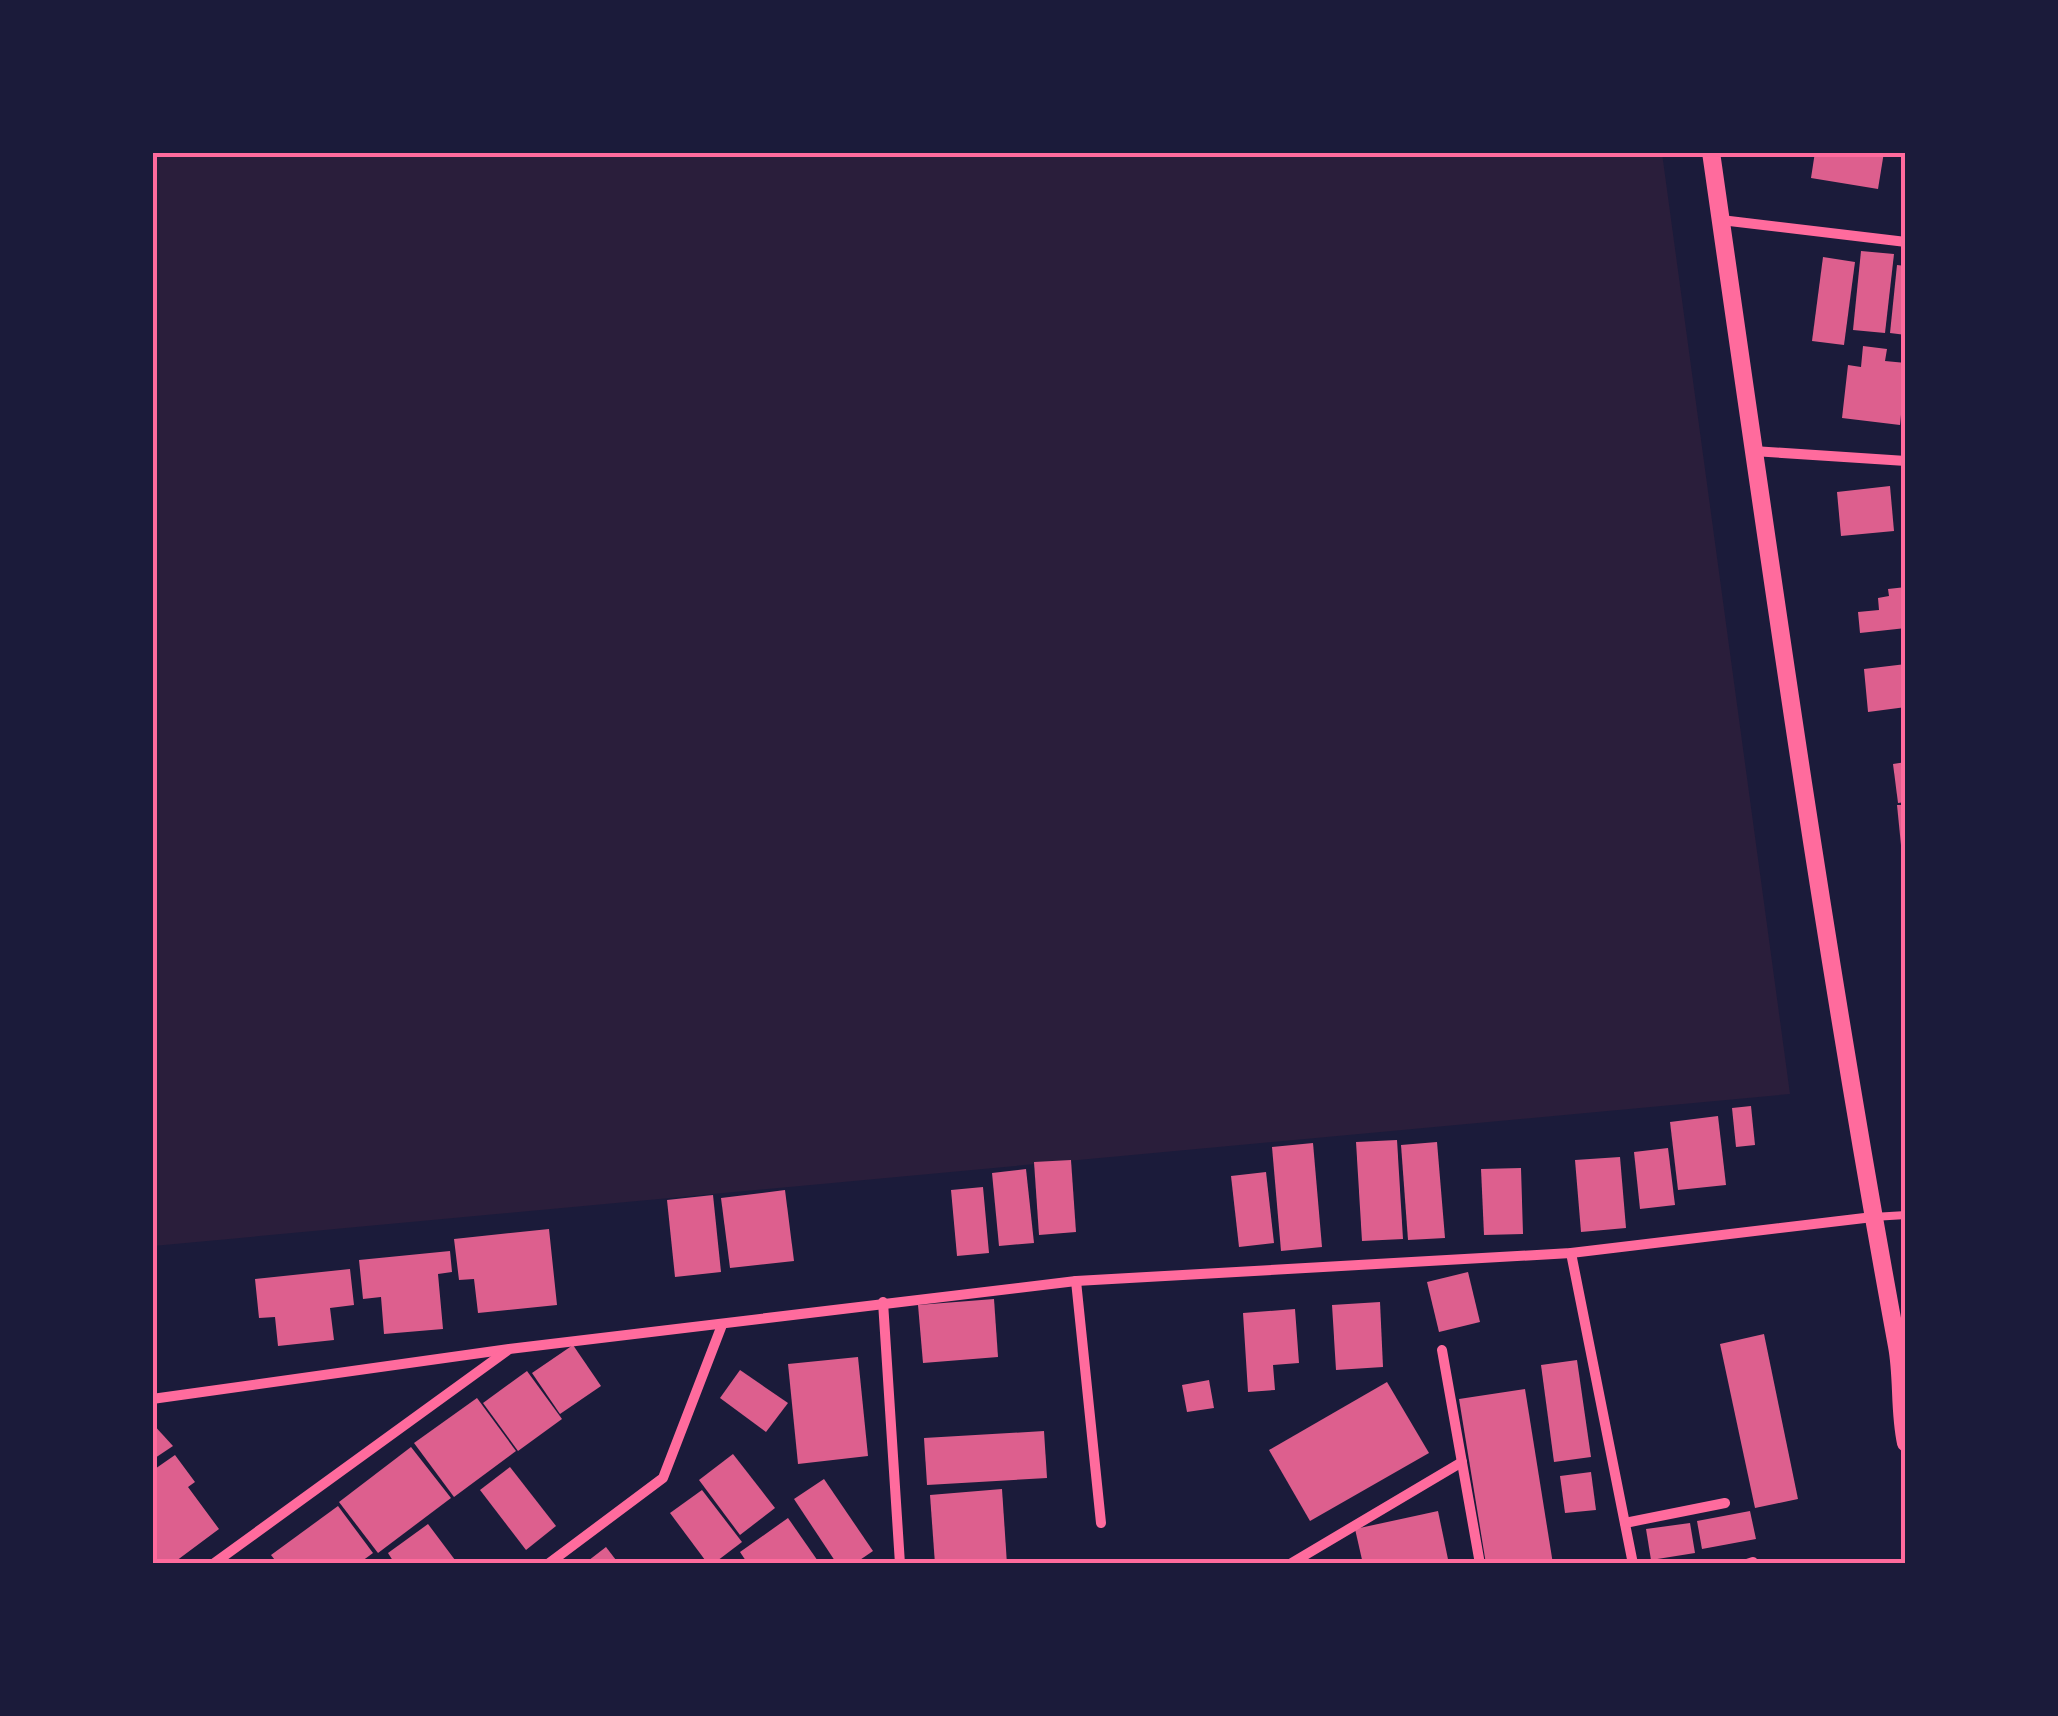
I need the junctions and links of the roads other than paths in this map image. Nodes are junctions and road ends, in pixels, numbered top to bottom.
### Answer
1 (1711, 152) edge
2 (1721, 220) junction
3 (1906, 242) edge
4 (1753, 451) junction
5 (1906, 461) edge
6 (1906, 1215) edge
7 (1873, 1217) junction
8 (1571, 1253) junction
9 (1076, 1282) junction
10 (883, 1302) junction
11 (722, 1324) junction
12 (509, 1349) junction
13 (1442, 1350) dead end
14 (1903, 1365) edge
15 (152, 1399) edge
16 (1906, 1443) edge
17 (1462, 1462) junction
18 (1725, 1503) dead end
19 (1101, 1523) dead end
20 (1624, 1523) junction
21 (213, 1564) edge
22 (548, 1564) edge
23 (900, 1564) edge
24 (1290, 1564) edge
25 (1480, 1564) edge
26 (1632, 1564) edge

1 - 2 street
2 - 3 street
2 - 4 street
4 - 5 street
4 - 7 street
6 - 7 lane
7 - 8 street
7 - 14 street
8 - 9 street
8 - 20 street
9 - 10 street
9 - 19 street
10 - 11 street
10 - 23 street
11 - 12 street
11 - 22 street
12 - 15 street
12 - 21 street
13 - 17 street
14 - 16 street
17 - 24 street
17 - 25 street
18 - 20 street
20 - 26 street

